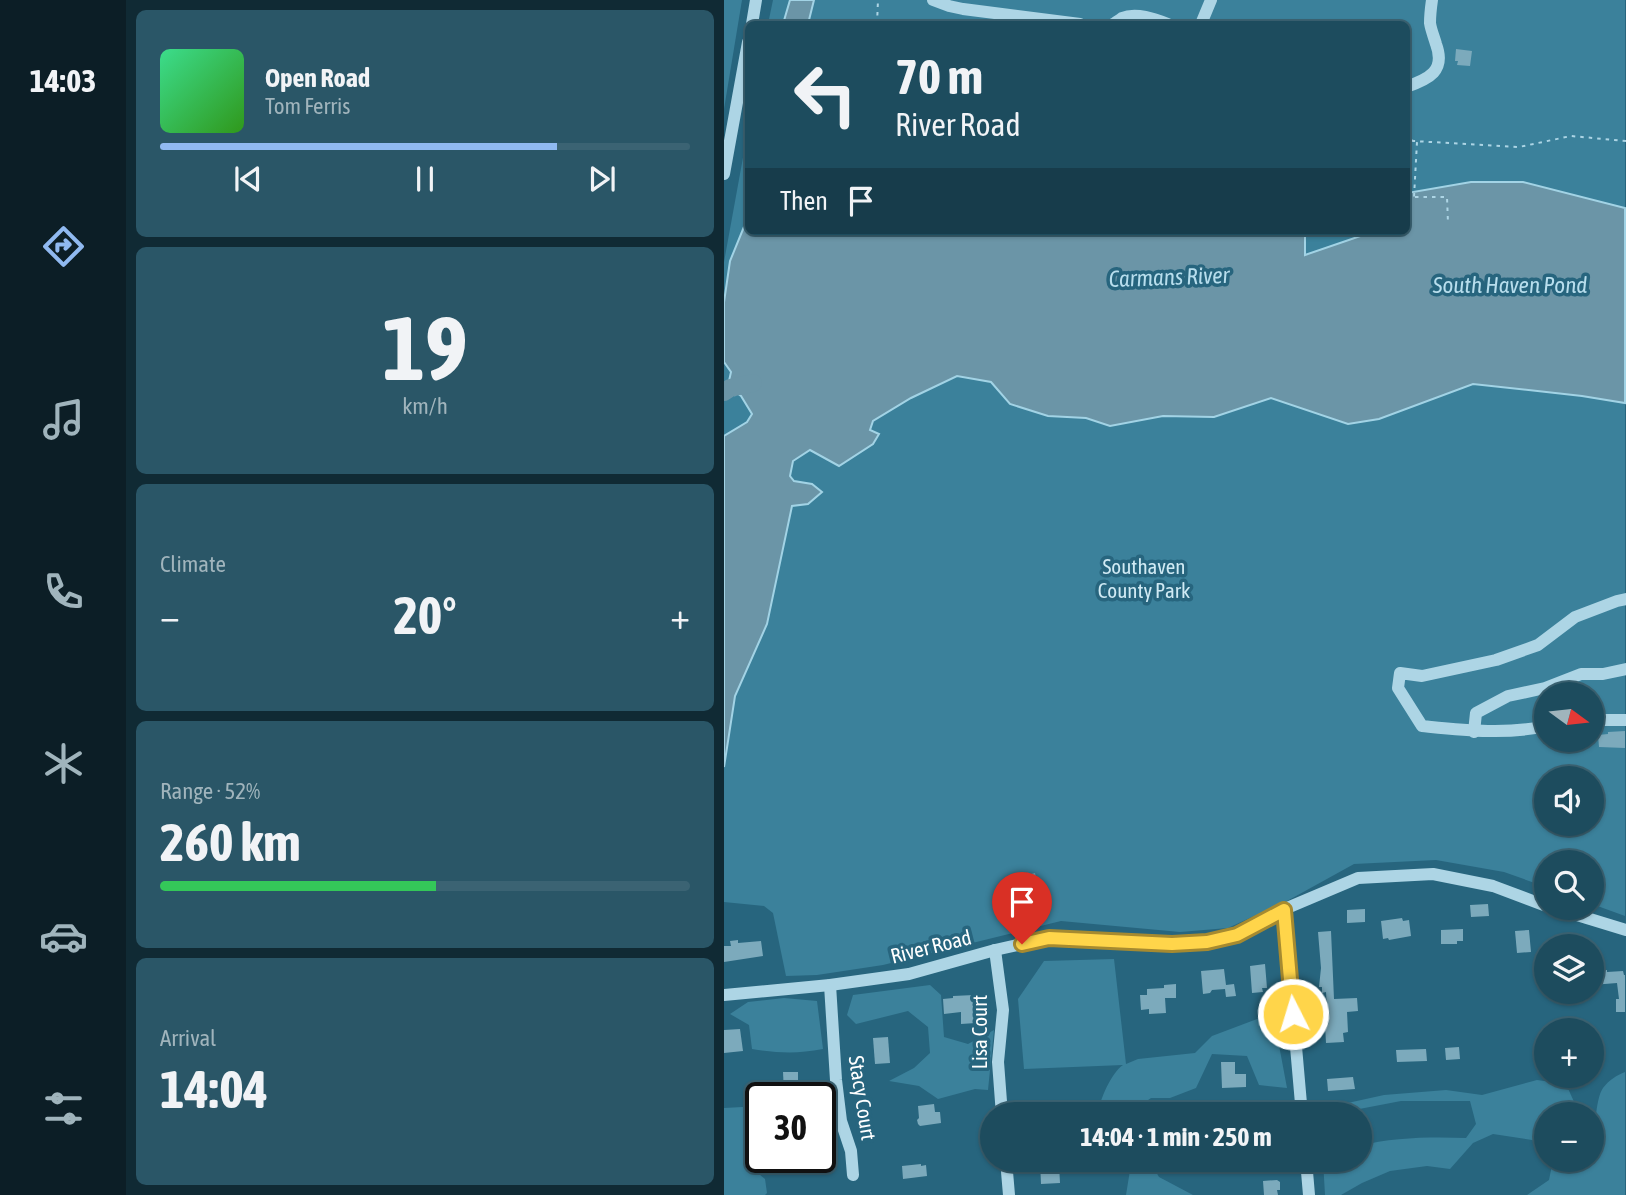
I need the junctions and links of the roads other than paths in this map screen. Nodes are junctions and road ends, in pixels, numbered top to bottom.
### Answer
1 (756, 0) edge
2 (932, 0) edge
3 (1211, 0) edge
4 (1432, 0) edge
5 (752, 21) edge
6 (1057, 21) edge
7 (1118, 21) edge
8 (1139, 21) edge
9 (1159, 21) edge
10 (1202, 21) edge
11 (745, 58) edge
12 (1410, 85) edge
13 (724, 174) edge
14 (1625, 599) edge
15 (1625, 669) edge
16 (1604, 720) edge
17 (1625, 720) edge
18 (1534, 729) edge
19 (1474, 732) junction
20 (1534, 901) edge
21 (1284, 910) junction
22 (1593, 920) edge
23 (1625, 930) edge
24 (995, 950) junction
25 (830, 985) junction
26 (724, 995) edge
27 (1001, 1102) edge
28 (1301, 1102) edge
29 (1007, 1172) edge
30 (1307, 1172) edge
31 (853, 1175) dead end
32 (1009, 1195) edge
33 (1309, 1195) edge

1 - 5 street
2 - 6 street
3 - 10 street
4 - 12 street
7 - 8 street
8 - 9 street
11 - 13 street
14 - 19 street
15 - 19 street
16 - 17 street
18 - 19 street
20 - 21 street, River Road
21 - 24 street, River Road
21 - 28 street
22 - 23 street
24 - 25 street, River Road
24 - 27 street, Lisa Court
25 - 26 street, River Road
25 - 31 street, Stacy Court
29 - 32 street
30 - 33 street

